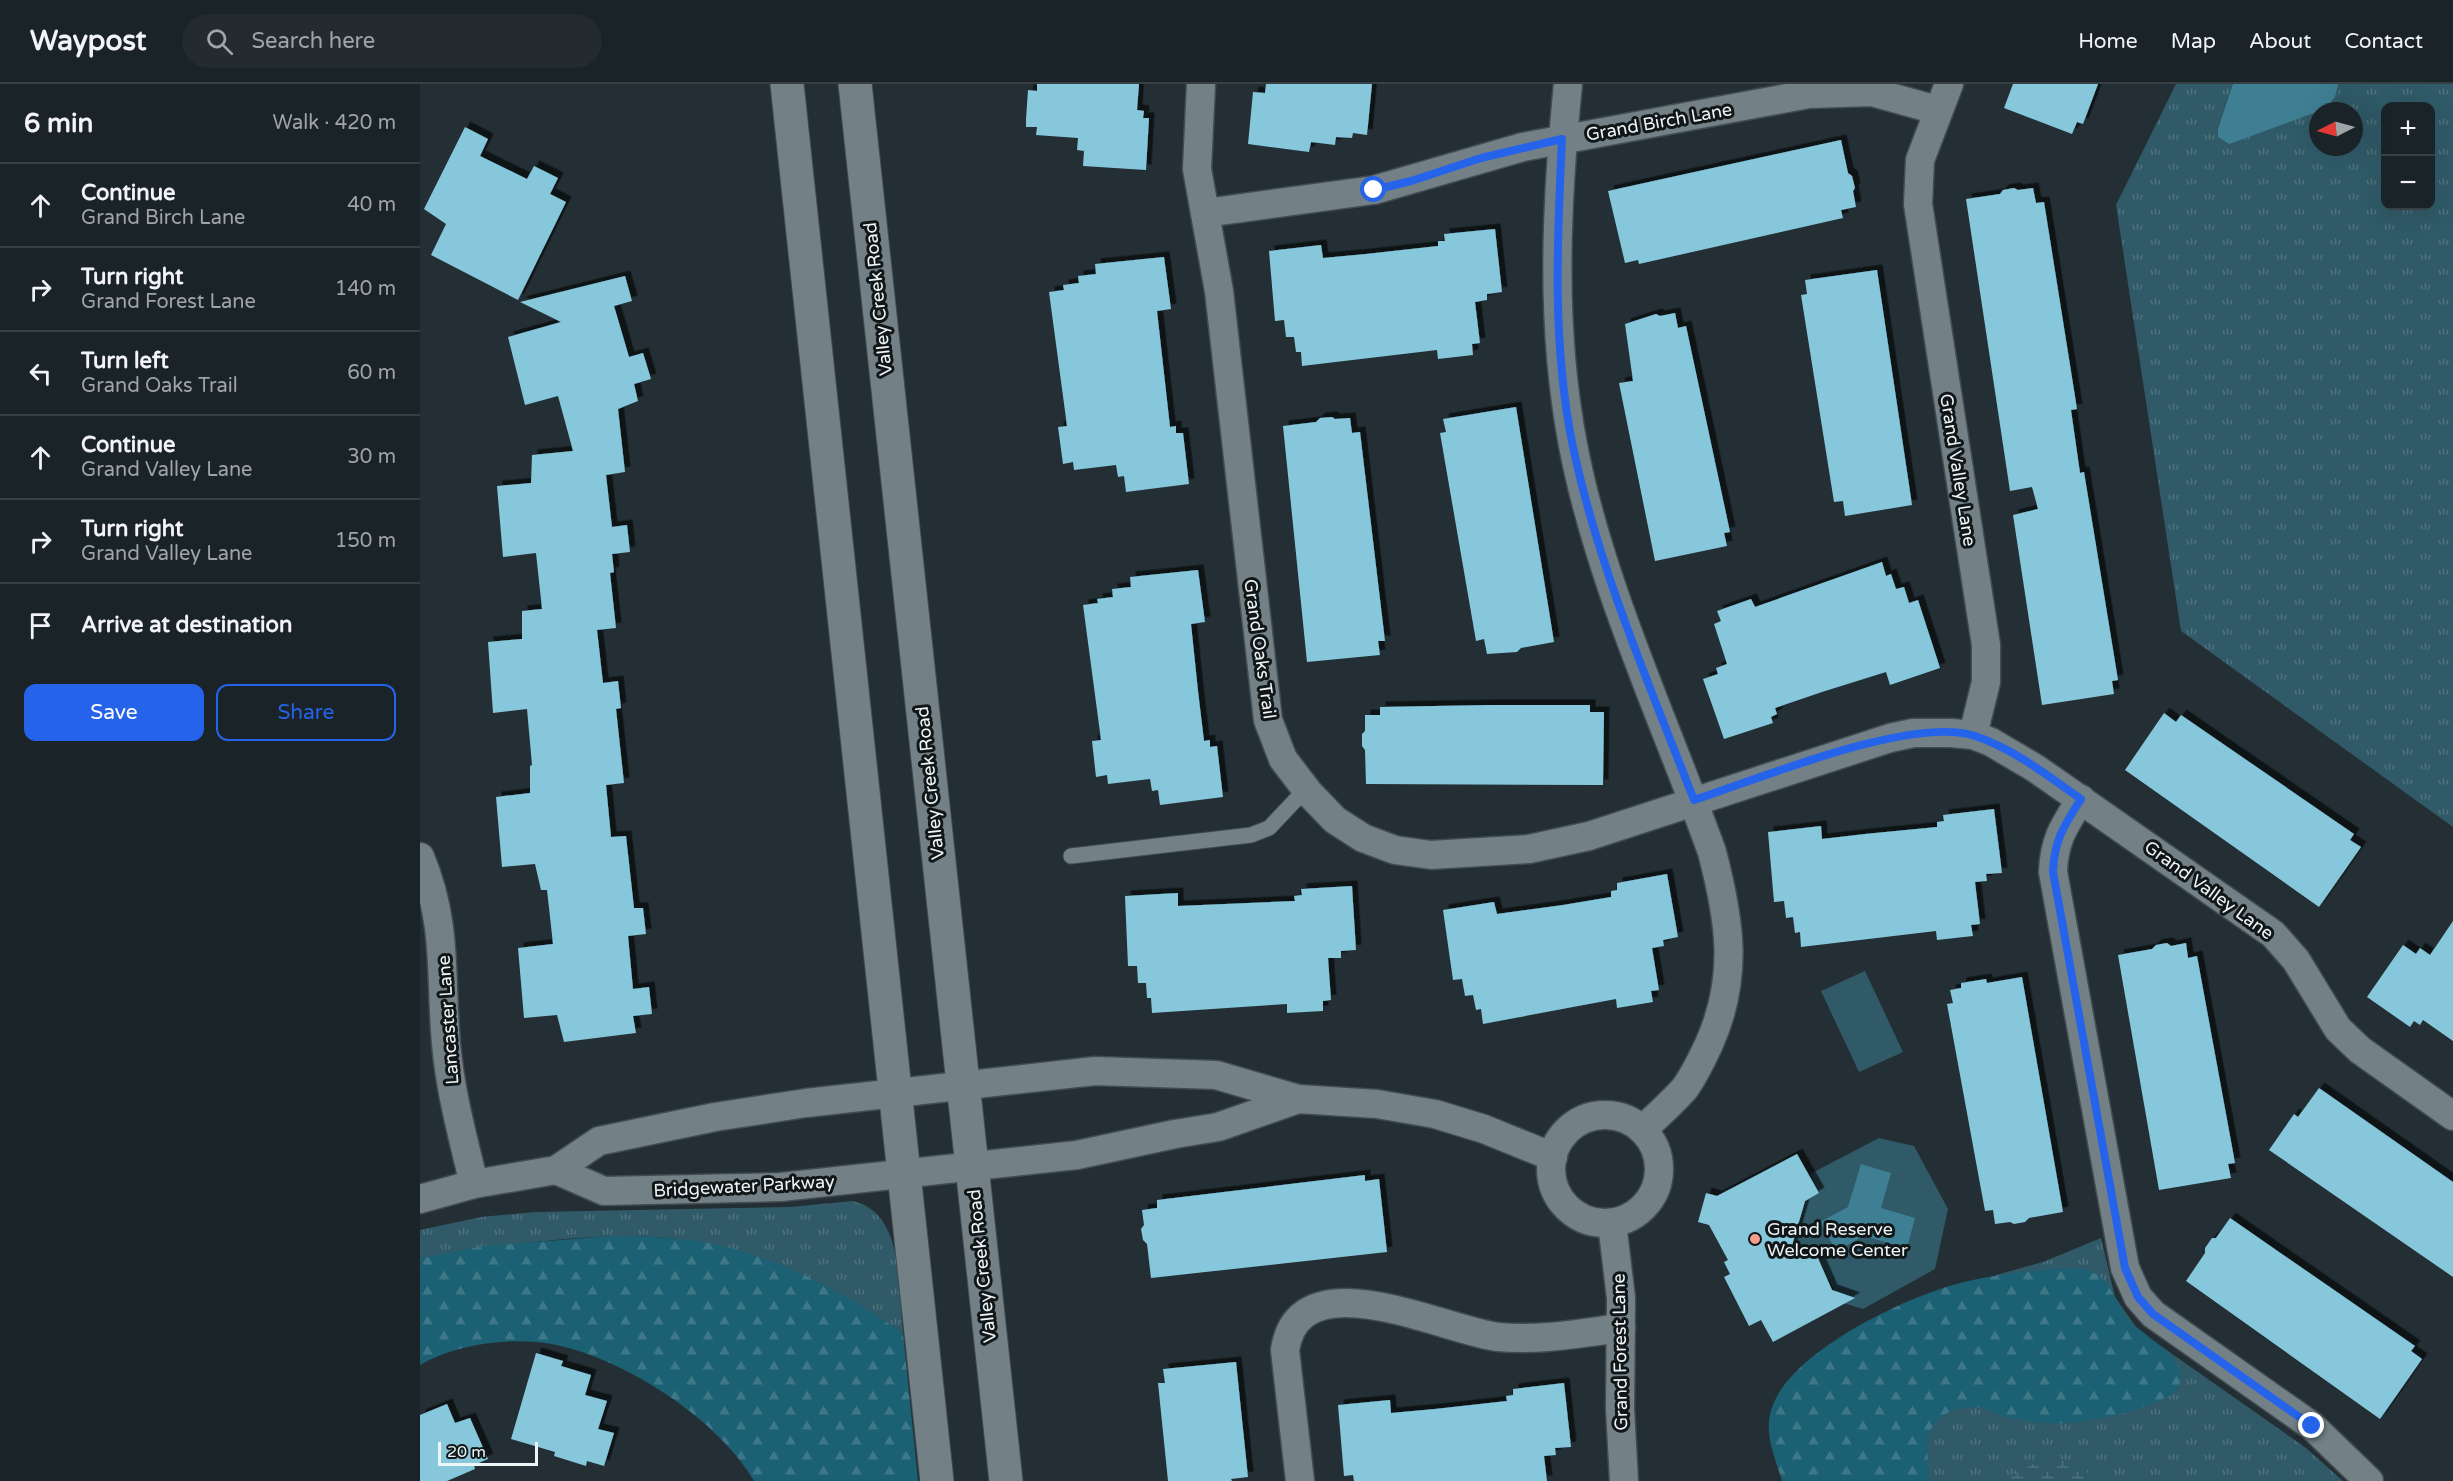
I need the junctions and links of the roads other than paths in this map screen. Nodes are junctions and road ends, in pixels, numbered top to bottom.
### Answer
1 (787, 84) edge
2 (855, 84) edge
3 (1201, 84) edge
4 (1568, 84) edge
5 (1949, 84) edge
6 (1937, 110) junction
7 (1562, 139) junction
8 (1205, 213) junction
9 (1973, 735) junction
10 (1306, 789) junction
11 (2081, 799) junction
12 (1694, 800) junction
13 (1071, 856) dead end
14 (420, 857) edge
15 (962, 1085) junction
16 (895, 1093) junction
17 (1298, 1099) junction
18 (2453, 1116) edge
19 (1642, 1130) junction
20 (1553, 1157) junction
21 (971, 1166) junction
22 (556, 1170) junction
23 (903, 1174) junction
24 (474, 1184) junction
25 (420, 1199) edge
26 (1612, 1223) junction
27 (1621, 1328) junction
28 (937, 1481) edge
29 (1006, 1481) edge
30 (1300, 1481) edge
31 (1624, 1481) edge
32 (2369, 1481) edge

1 - 16 main road
2 - 15 main road, Valley Creek Road
3 - 8 street, Grand Oaks Trail
4 - 7 street
5 - 6 street, Grand Valley Lane
6 - 7 street, Grand Birch Lane
6 - 9 street, Grand Valley Lane
7 - 8 street, Grand Birch Lane
7 - 12 street
8 - 10 street, Grand Oaks Trail
9 - 11 street, Grand Valley Lane
9 - 12 street, Grand Oaks Trail
10 - 12 street, Grand Oaks Trail
10 - 13 lane
11 - 18 street, Grand Valley Lane
11 - 32 street
12 - 19 street
14 - 24 street, Lancaster Lane
15 - 16 street
15 - 17 street
15 - 21 main road, Valley Creek Road
16 - 22 street
16 - 23 main road
17 - 20 street
17 - 21 street, Bridgewater Parkway
19 - 20 street
19 - 26 street
20 - 26 street
21 - 23 street, Bridgewater Parkway
21 - 29 main road, Valley Creek Road
22 - 23 street, Bridgewater Parkway
22 - 24 street
23 - 28 main road
24 - 25 street
26 - 27 street, Grand Forest Lane
27 - 30 street
27 - 31 street, Grand Forest Lane

